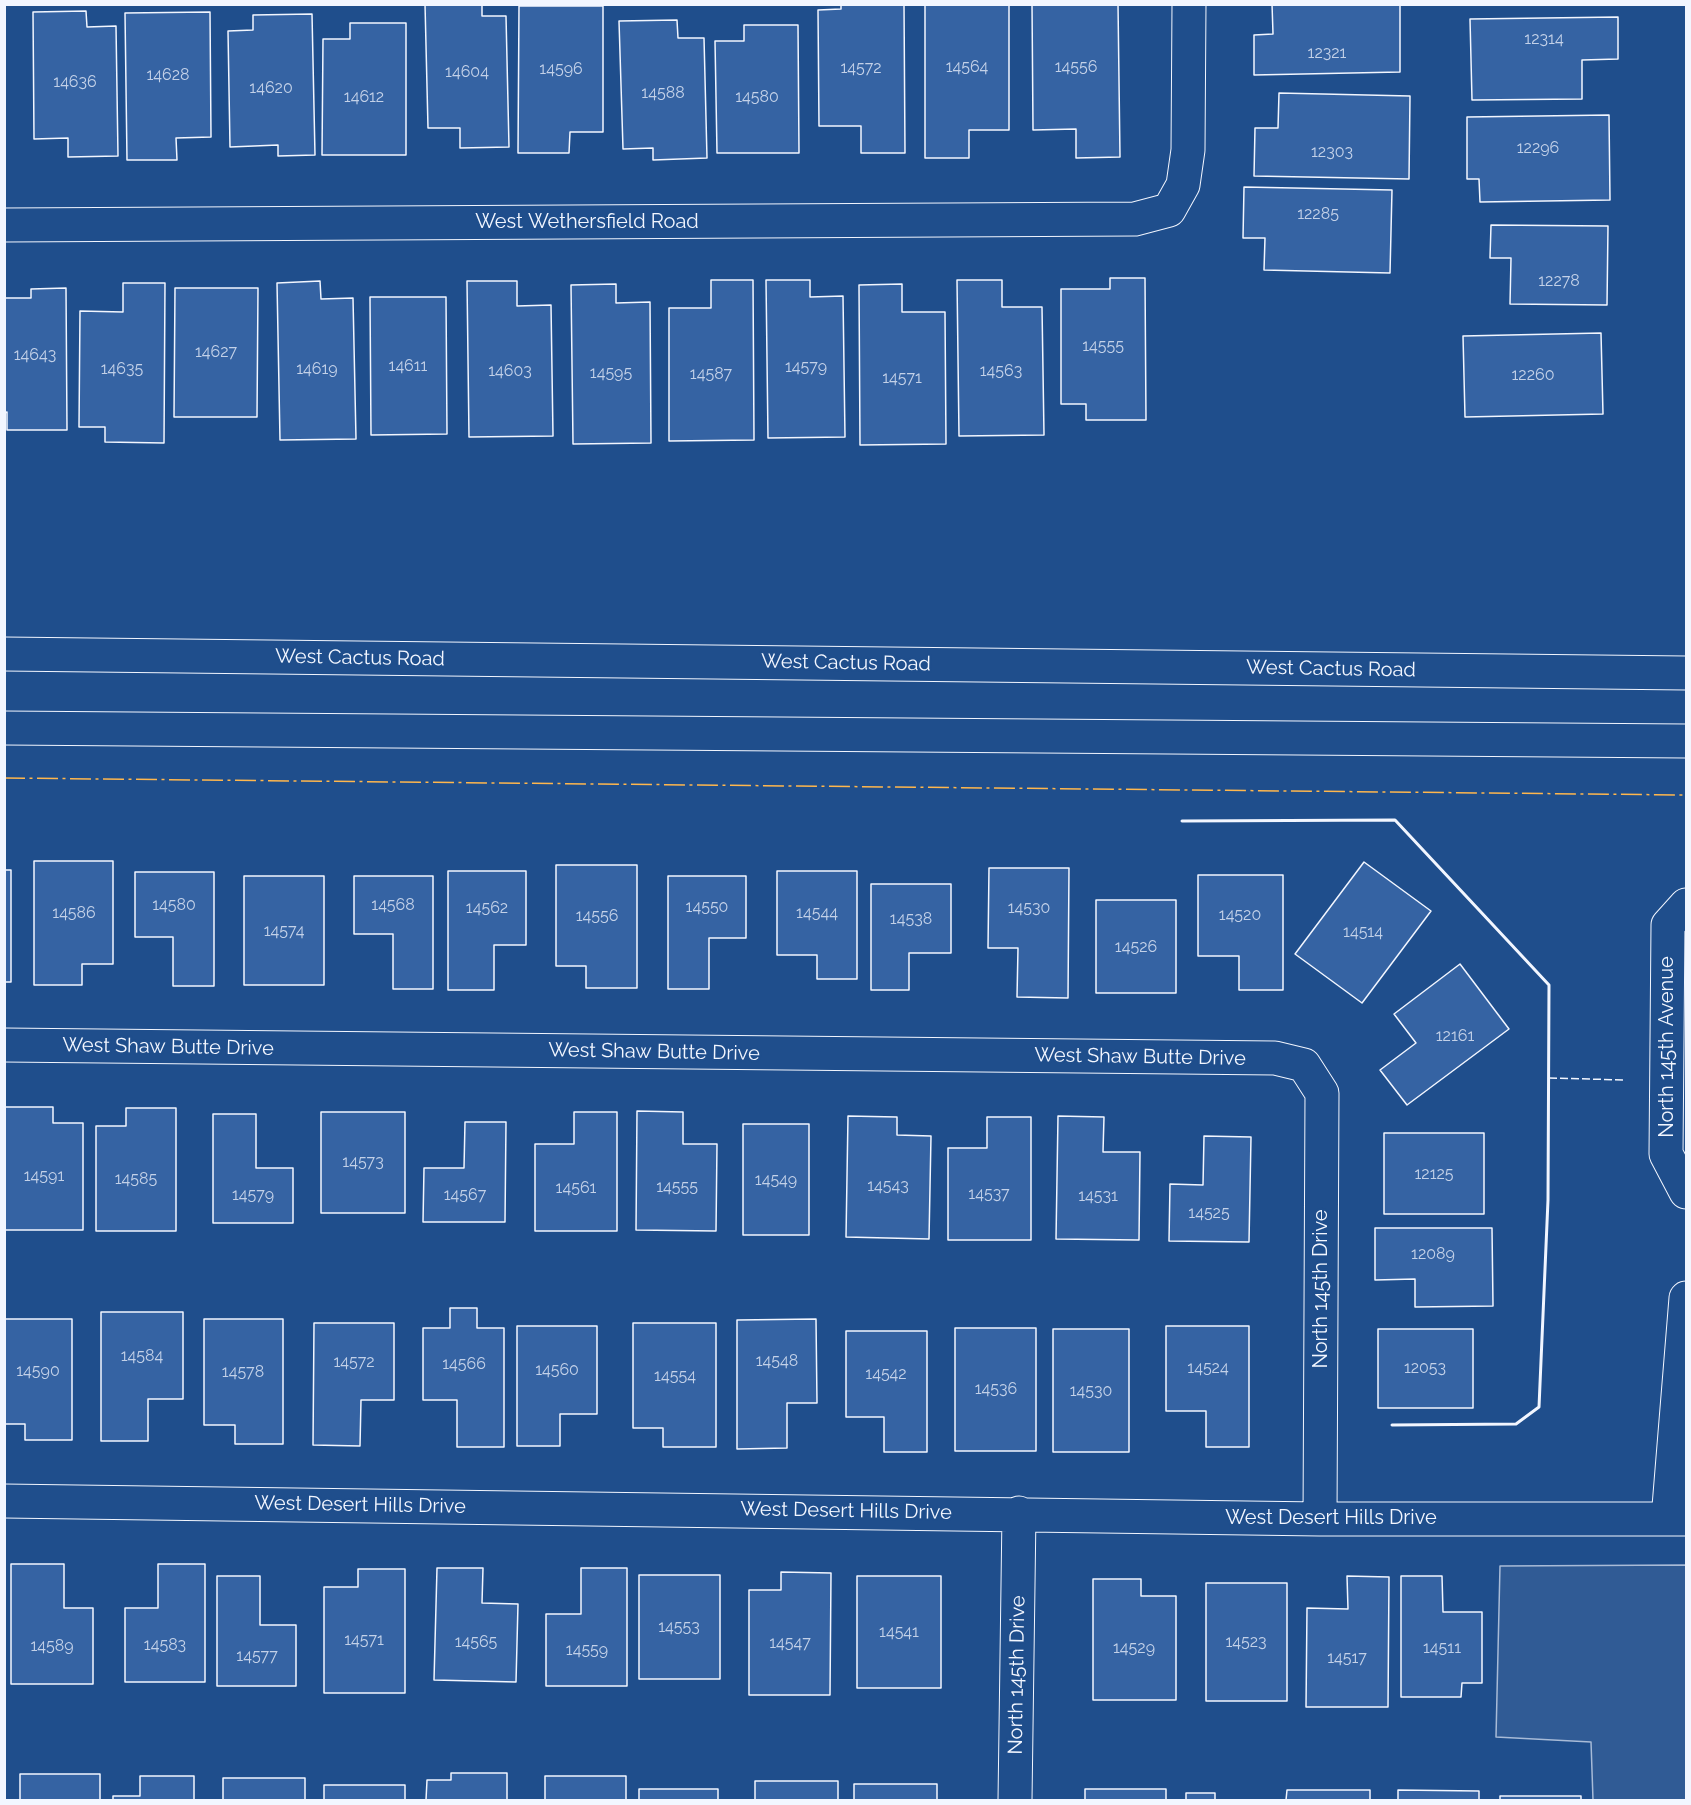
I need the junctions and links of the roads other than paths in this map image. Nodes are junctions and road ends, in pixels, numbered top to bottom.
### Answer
1 (1189, 4) edge
2 (4, 225) edge
3 (4, 654) edge
4 (1686, 673) edge
5 (4, 728) edge
6 (1686, 741) edge
7 (1686, 905) edge
8 (4, 1045) edge
9 (1304, 1065) joint
10 (1686, 1192) edge
11 (1686, 1298) edge
12 (4, 1501) edge
13 (1019, 1513) junction
14 (1320, 1519) junction
15 (1677, 1519) edge
16 (1015, 1800) edge

1 - 2 street, West Wethersfield Road
3 - 4 street, West Cactus Road
5 - 6 street
7 - 10 street, North 145th Avenue
8 - 9 street, West Shaw Butte Drive
9 - 14 street, North 145th Drive
11 - 15 street
12 - 13 street, West Desert Hills Drive
13 - 14 street, West Desert Hills Drive
13 - 16 street, North 145th Drive
14 - 15 street, West Desert Hills Drive

